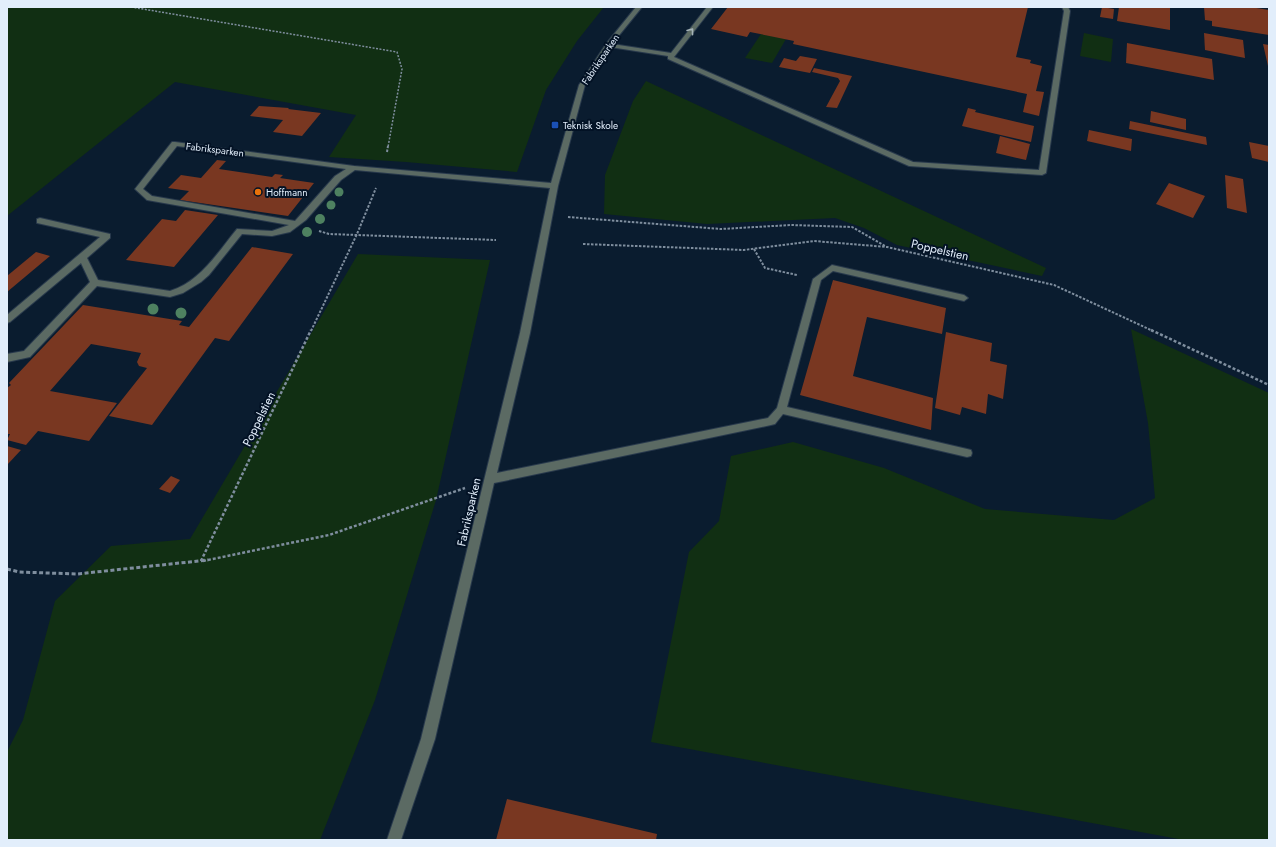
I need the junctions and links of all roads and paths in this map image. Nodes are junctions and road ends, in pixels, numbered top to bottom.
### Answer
1 (132, 7) edge
2 (639, 7) edge
3 (710, 7) edge
4 (1065, 7) edge
5 (608, 45) junction
6 (673, 55) junction
7 (354, 168) junction
8 (383, 170) junction
9 (554, 186) junction
10 (548, 216) junction
11 (40, 221) dead end
12 (296, 224) junction
13 (357, 234) junction
14 (496, 240) dead end
15 (583, 244) dead end
16 (887, 247) junction
17 (754, 249) junction
18 (82, 257) junction
19 (817, 279) junction
20 (95, 283) junction
21 (964, 298) dead end
22 (7, 320) edge
23 (7, 358) edge
24 (1269, 385) edge
25 (781, 410) junction
26 (967, 453) dead end
27 (490, 479) junction
28 (201, 561) junction
29 (7, 569) edge
30 (394, 840) edge

1 - 8 path, Poppelstien
2 - 5 street, Fabriksparken
6 -> 3 street
4 - 6 street
5 - 6 street
5 - 9 street, Fabriksparken
7 - 8 street, Fabriksparken
7 - 12 street
7 - 12 street, Fabriksparken
8 - 9 street, Fabriksparken
8 - 13 path, Poppelstien
9 - 10 street, Fabriksparken
10 - 16 path
10 - 27 street, Fabriksparken
11 - 18 street
12 - 13 path
12 - 20 street
13 - 14 path
13 - 28 path, Poppelstien
15 - 17 path, Poppelstien
16 - 17 path, Poppelstien
16 - 24 path, Poppelstien
17 - 19 path
18 - 20 street
18 - 22 street
19 - 21 street
19 - 25 street
20 - 23 street
25 - 26 street
25 - 27 street
27 - 28 path
27 - 30 street, Fabriksparken
28 - 29 path

